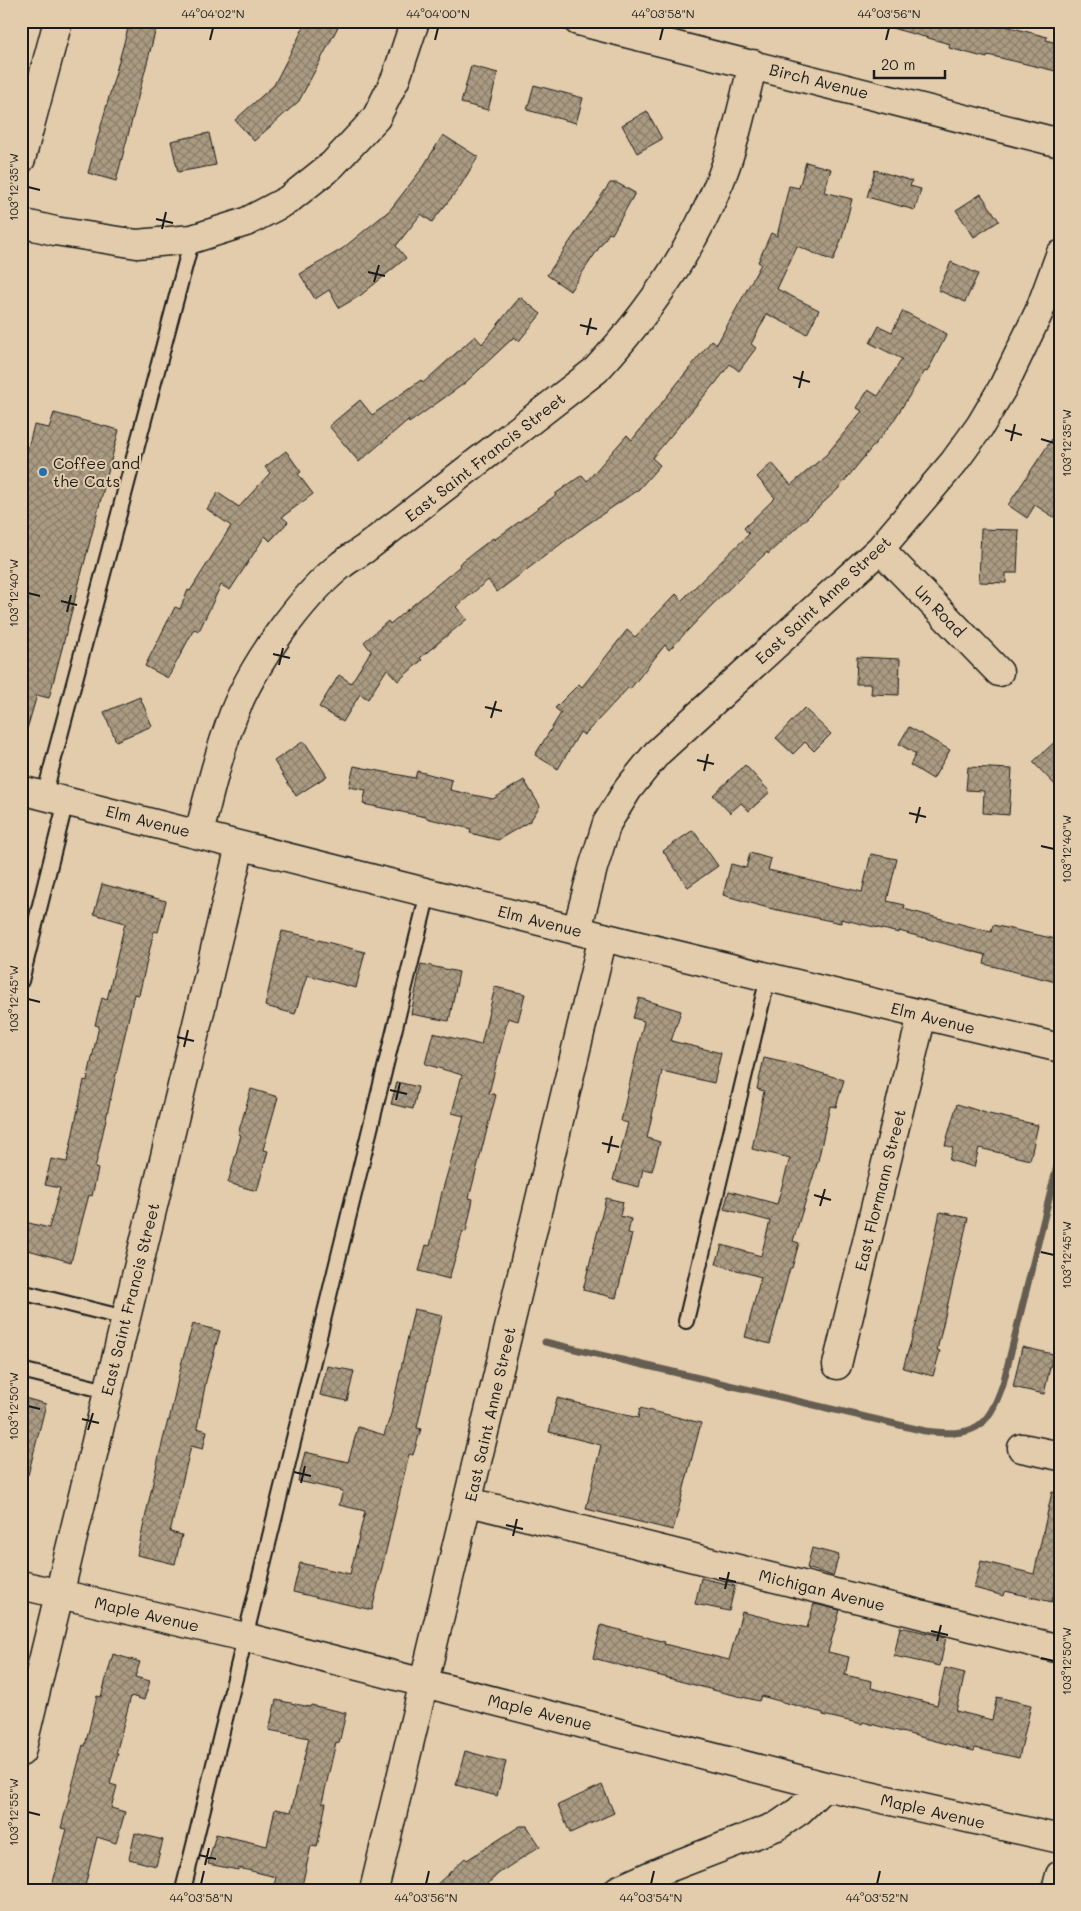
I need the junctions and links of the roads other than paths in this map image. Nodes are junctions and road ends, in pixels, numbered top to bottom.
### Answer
1 (58, 21) edge
2 (415, 21) edge
3 (578, 21) edge
4 (753, 64) junction
5 (1060, 142) edge
6 (21, 159) edge
7 (21, 223) edge
8 (192, 239) junction
9 (1060, 255) edge
10 (880, 549) junction
11 (999, 672) dead end
12 (44, 796) edge
13 (199, 834) junction
14 (240, 846) junction
15 (428, 893) junction
16 (577, 930) junction
17 (603, 937) junction
18 (768, 977) junction
19 (21, 981) edge
20 (922, 1015) junction
21 (1060, 1048) edge
22 (21, 1292) edge
23 (125, 1318) junction
24 (686, 1321) dead end
25 (837, 1365) dead end
26 (21, 1370) edge
27 (107, 1391) junction
28 (1022, 1448) dead end
29 (1060, 1456) edge
30 (469, 1502) junction
31 (21, 1585) edge
32 (60, 1594) junction
33 (245, 1637) junction
34 (1060, 1649) edge
35 (425, 1683) junction
36 (21, 1752) edge
37 (826, 1786) junction
38 (1060, 1839) edge
39 (1060, 1875) edge
40 (183, 1890) edge
41 (374, 1890) edge
42 (618, 1890) edge
43 (1056, 1890) edge

1 - 6 street
2 - 8 street
3 - 4 street, Birch Avenue
4 - 5 street, Birch Avenue
4 - 13 street, East Saint Francis Street
7 - 8 street
8 - 12 lane
9 - 10 street, East Saint Anne Street
10 - 11 street, Un Road
10 - 16 street, East Saint Anne Street
12 - 13 street, Elm Avenue
12 - 19 lane
13 - 14 street, Elm Avenue
14 - 15 street, Elm Avenue
14 - 23 street, East Saint Francis Street
15 - 16 street, Elm Avenue
15 - 33 lane
16 - 17 street, Elm Avenue
17 - 18 street, Elm Avenue
17 - 30 street, East Saint Anne Street
18 - 20 street, Elm Avenue
18 - 24 lane
20 - 21 street, Elm Avenue
20 - 25 street, East Flormann Street
22 - 23 lane
23 - 27 street, East Saint Francis Street
26 - 27 lane
27 - 32 street, East Saint Francis Street
28 - 29 street
30 - 34 street, Michigan Avenue
30 - 35 street, East Saint Anne Street
31 - 32 street, Maple Avenue
32 - 33 street, Maple Avenue
32 - 36 street, East Saint Francis Street
33 - 35 street, Maple Avenue
33 - 40 lane
35 - 37 street, Maple Avenue
35 - 41 street, East Saint Anne Street
37 - 38 street, Maple Avenue
37 - 42 street
39 - 43 street

